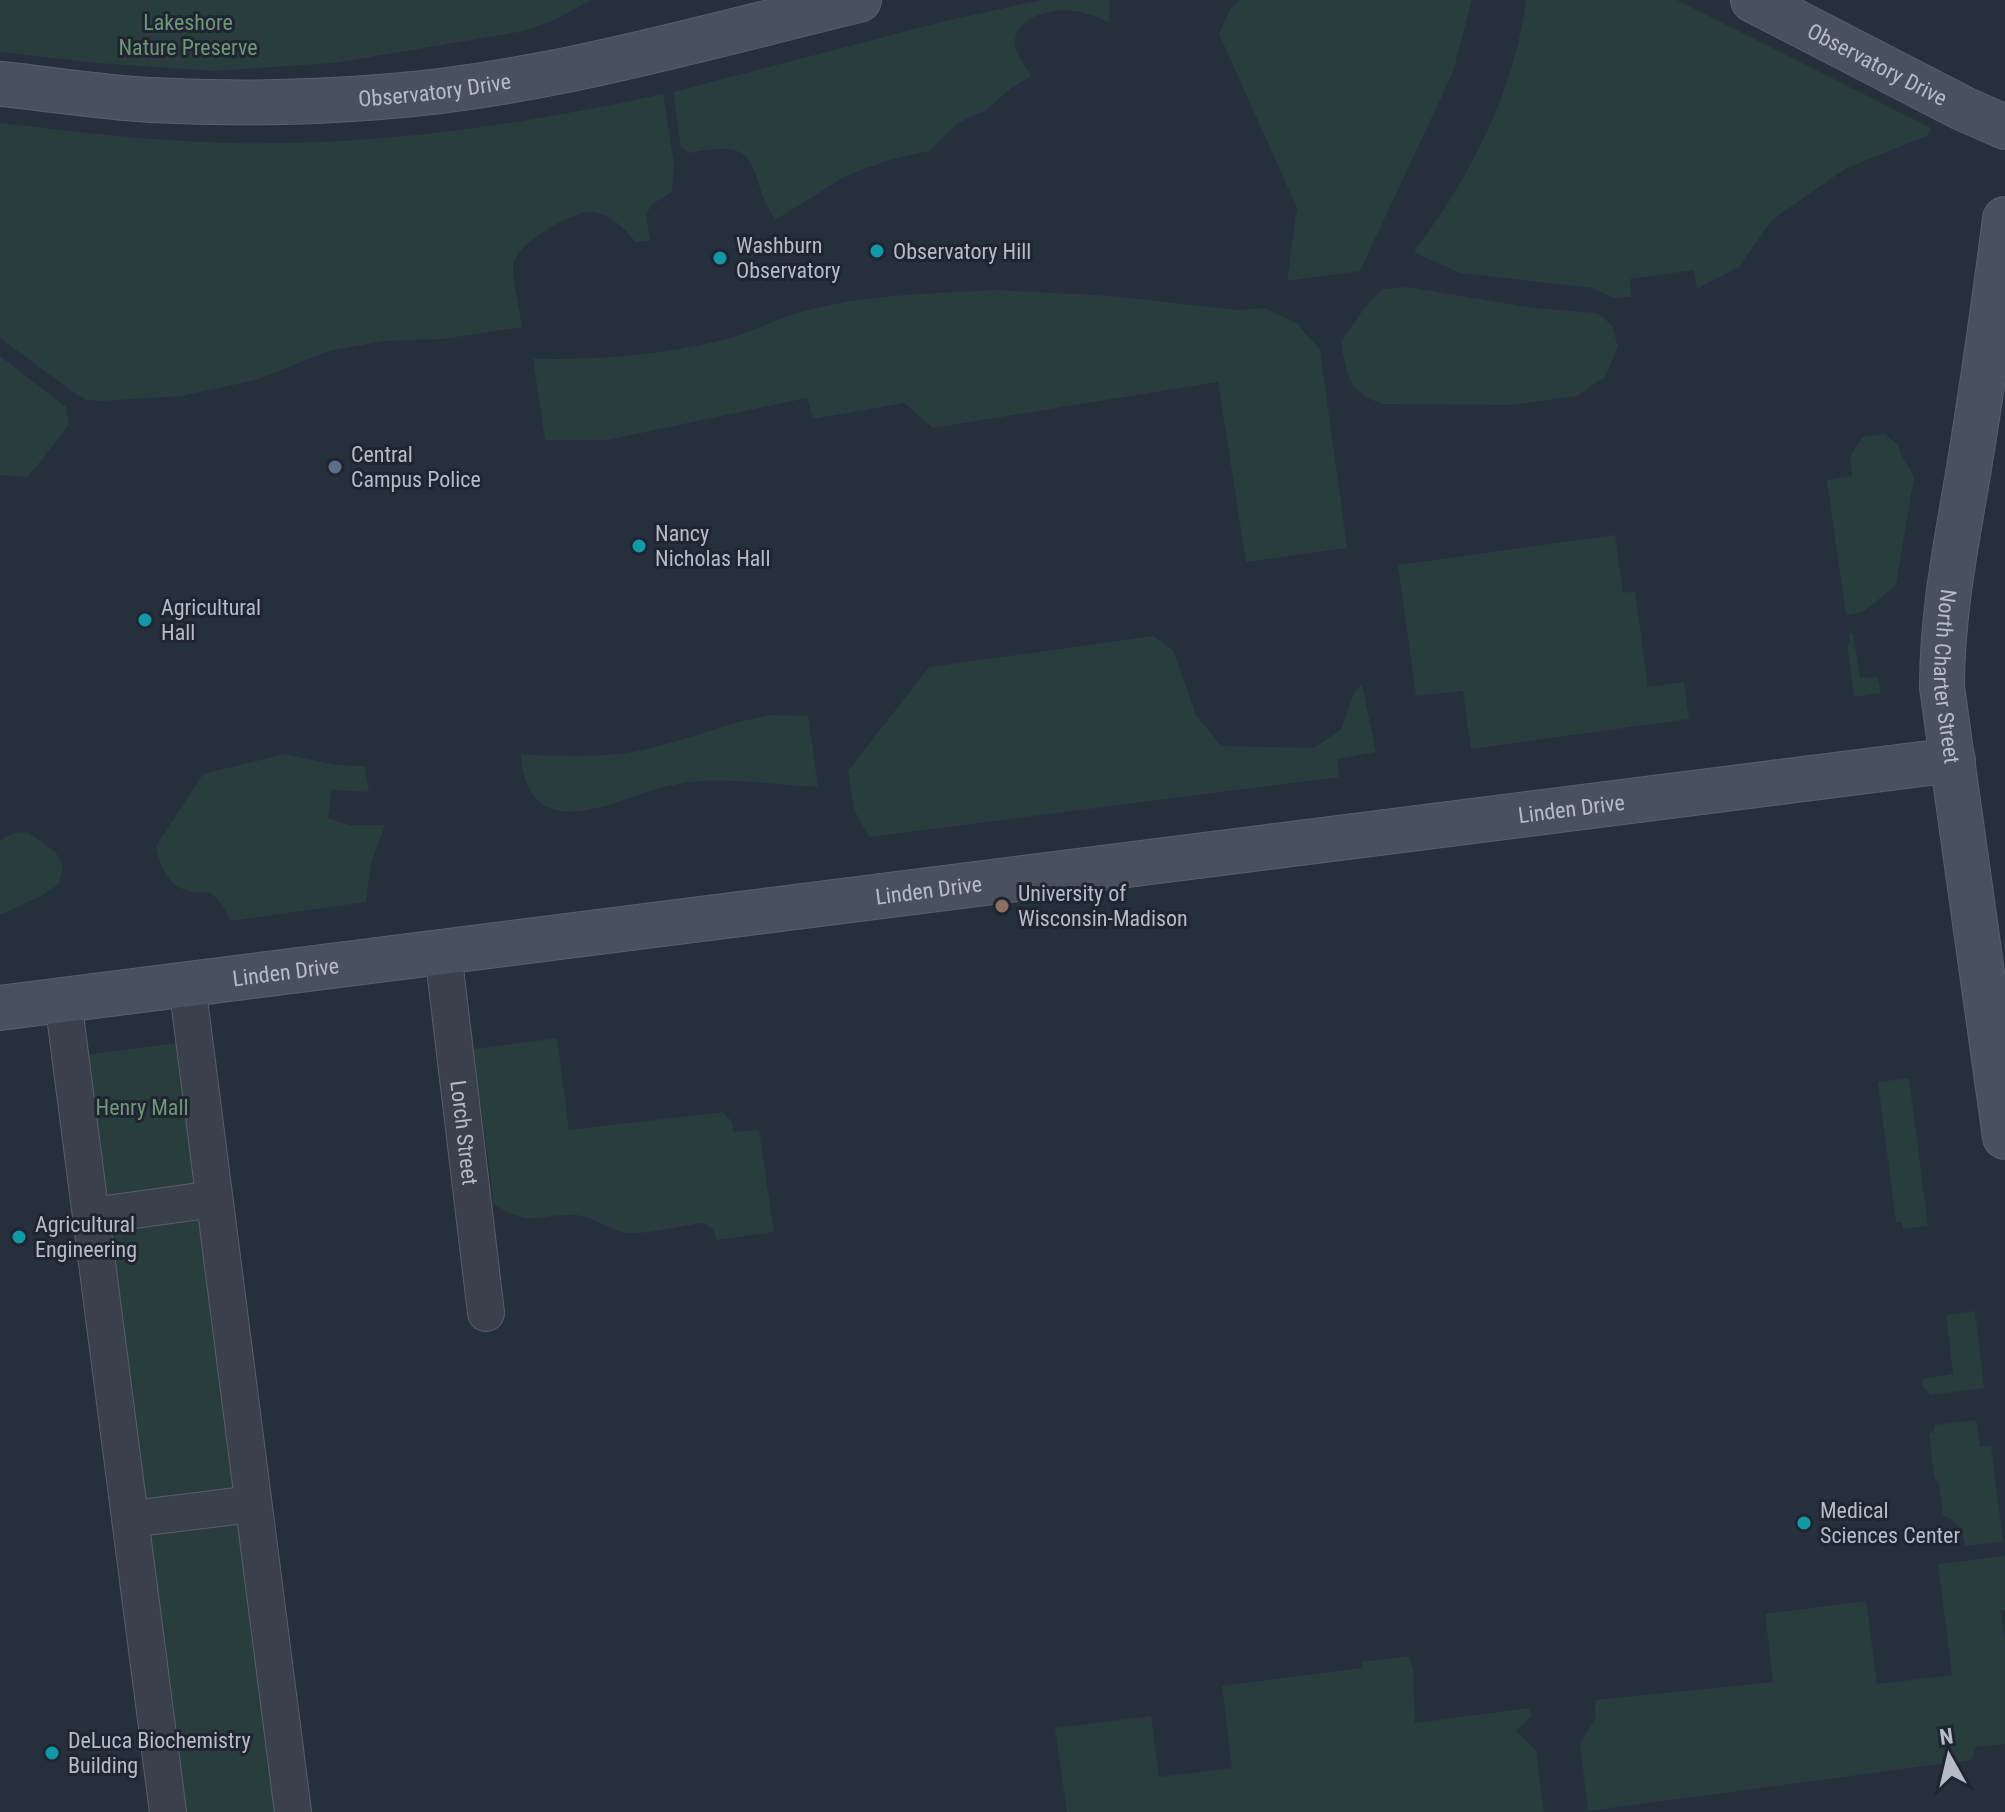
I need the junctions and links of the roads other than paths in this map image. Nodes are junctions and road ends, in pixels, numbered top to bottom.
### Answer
1 (859, 0) edge
2 (1753, 0) edge
3 (0, 84) edge
4 (2005, 127) edge
5 (2005, 219) edge
6 (1953, 760) junction
7 (443, 952) junction
8 (187, 984) junction
9 (63, 1000) junction
10 (0, 1008) edge
11 (2005, 1137) edge
12 (214, 1199) junction
13 (92, 1216) junction
14 (486, 1313) dead end
15 (252, 1504) junction
16 (131, 1519) junction
17 (168, 1812) edge
18 (293, 1812) edge

1 - 3 street, Observatory Drive
2 - 4 street, Observatory Drive
5 - 6 street, North Charter Street
6 - 7 street, Linden Drive
6 - 11 street, North Charter Street
7 - 8 street, Linden Drive
7 - 14 street, Lorch Street
8 - 9 street, Linden Drive
8 - 12 street
9 - 10 street, Linden Drive
9 - 13 street
12 - 13 street
12 - 15 street
13 - 16 street
15 - 16 street
15 - 18 street
16 - 17 street

